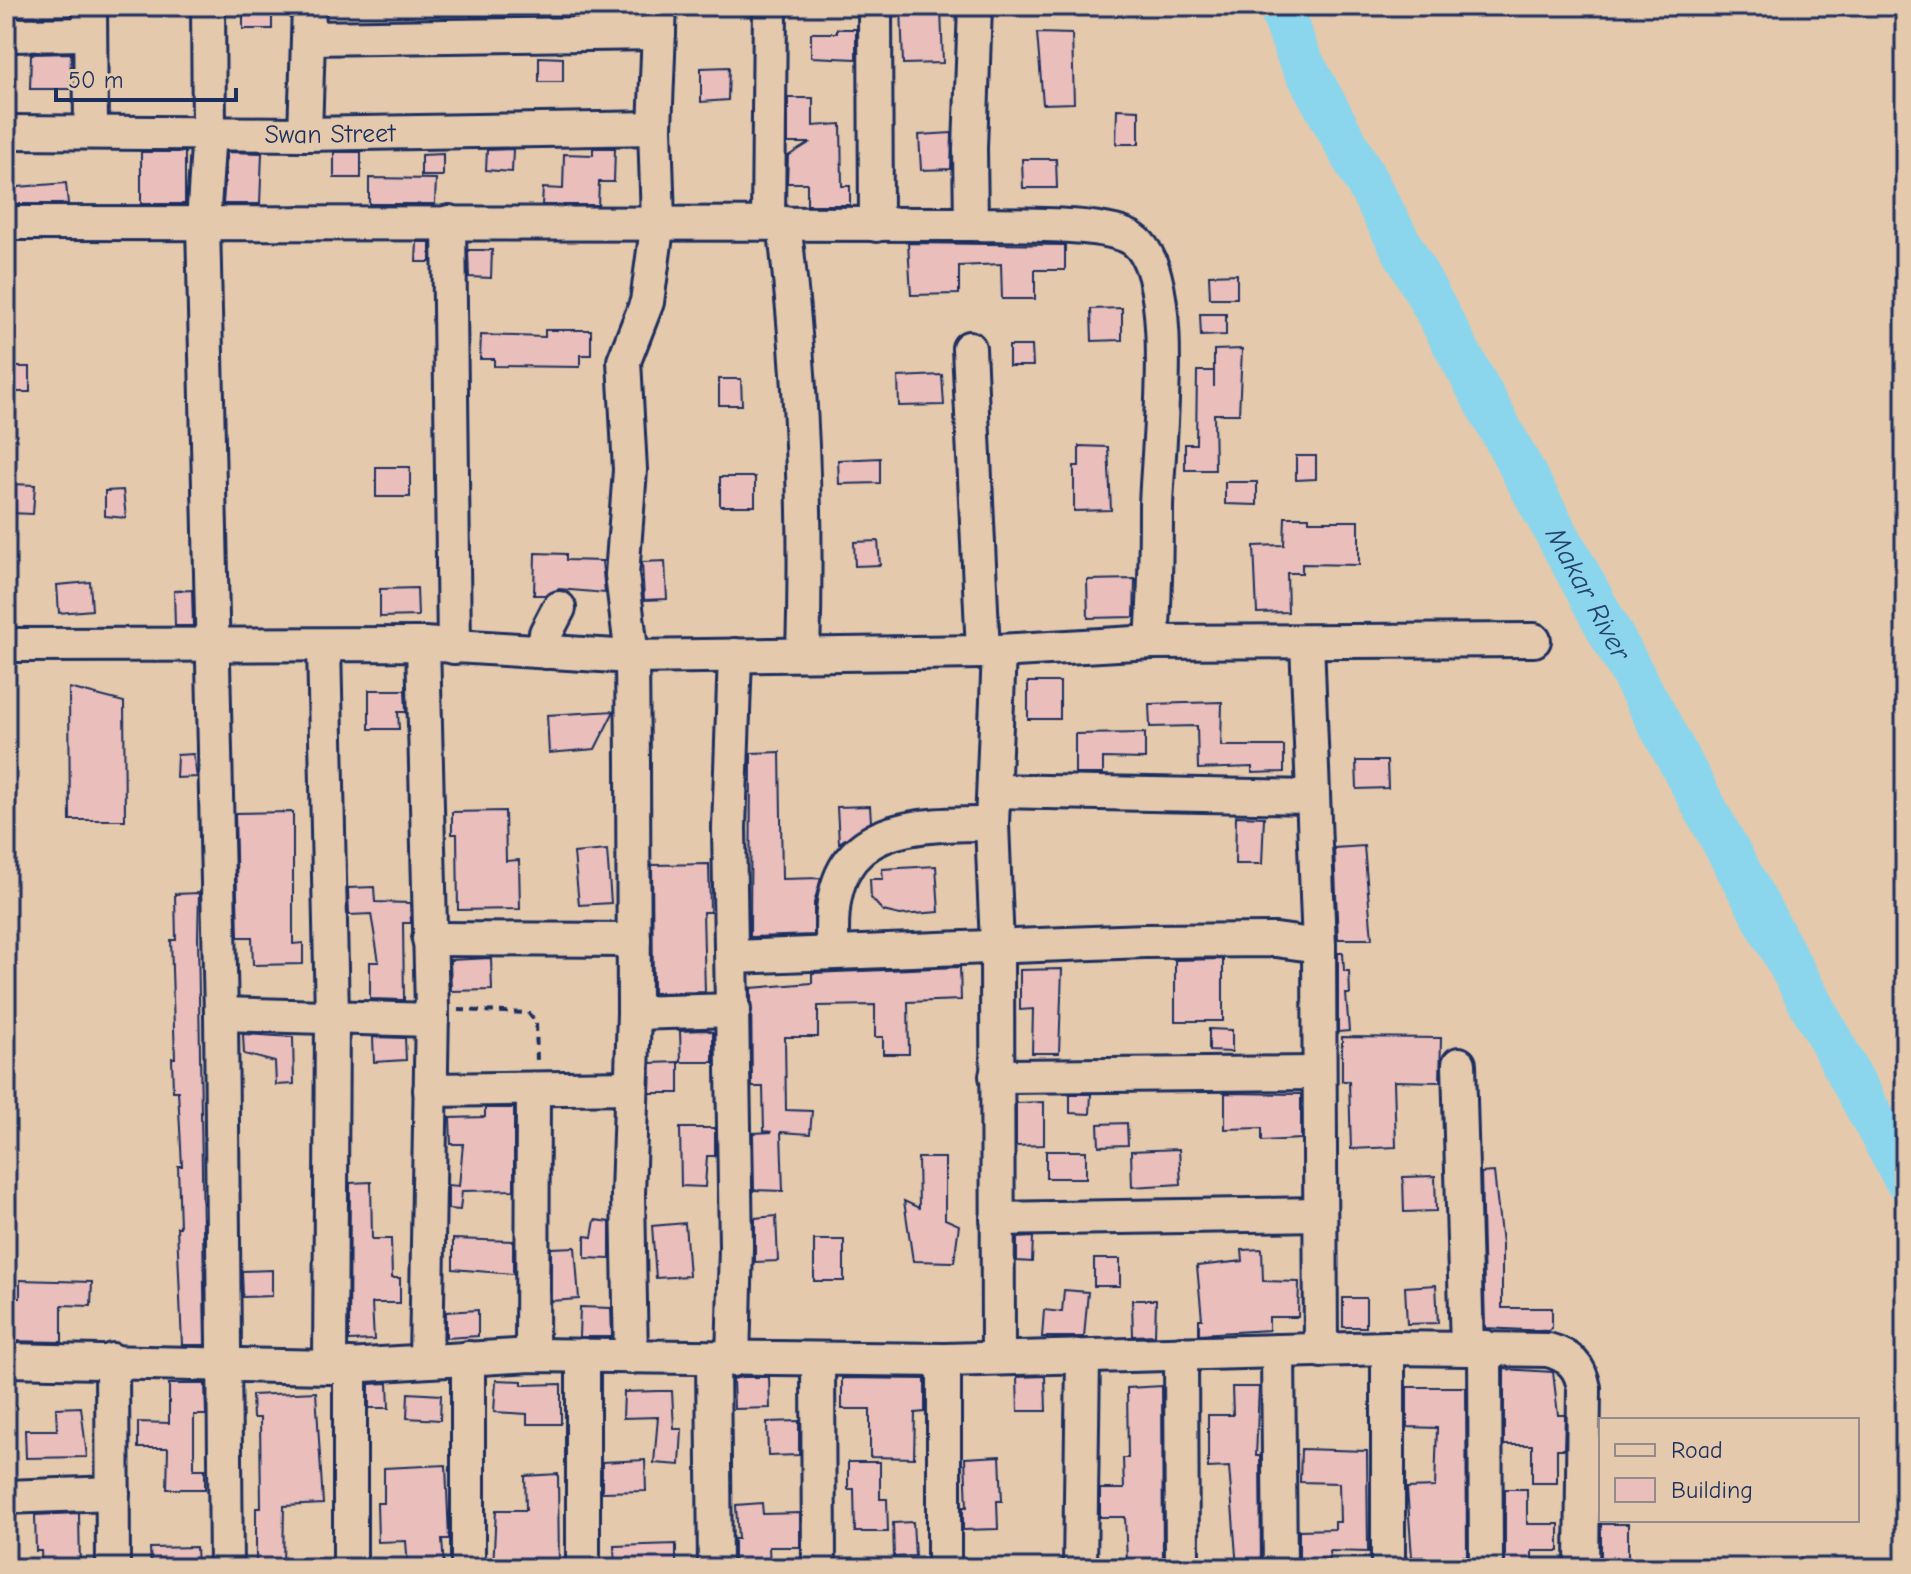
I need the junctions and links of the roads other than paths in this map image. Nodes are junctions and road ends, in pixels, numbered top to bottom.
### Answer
1 (208, 6) edge
2 (309, 6) edge
3 (770, 6) edge
4 (875, 6) edge
5 (975, 6) edge
6 (89, 20) edge
7 (659, 20) edge
8 (6, 35) edge
9 (309, 38) junction
10 (655, 128) junction
11 (91, 131) junction
12 (209, 131) junction
13 (6, 132) edge
14 (305, 134) junction
15 (658, 221) junction
16 (449, 222) junction
17 (6, 223) edge
18 (203, 223) junction
19 (776, 223) junction
20 (971, 224) junction
21 (876, 225) junction
22 (969, 348) dead end
23 (559, 608) dead end
24 (1534, 640) dead end
25 (1152, 642) junction
26 (1307, 642) junction
27 (214, 644) junction
28 (6, 645) edge
29 (324, 645) junction
30 (439, 646) junction
31 (991, 651) junction
32 (546, 652) junction
33 (803, 654) junction
34 (735, 655) junction
35 (632, 657) junction
36 (994, 791) junction
37 (1312, 797) junction
38 (992, 824) junction
39 (429, 939) junction
40 (634, 940) junction
41 (997, 946) junction
42 (1319, 946) junction
43 (833, 951) junction
44 (733, 957) junction
45 (734, 1010) junction
46 (634, 1013) junction
47 (221, 1014) junction
48 (332, 1015) junction
49 (432, 1015) junction
50 (1459, 1064) dead end
51 (1318, 1073) junction
52 (996, 1076) junction
53 (630, 1087) junction
54 (533, 1089) junction
55 (430, 1090) junction
56 (1320, 1214) junction
57 (997, 1219) junction
58 (1476, 1347) junction
59 (1388, 1348) junction
60 (1278, 1351) junction
61 (1321, 1351) junction
62 (1181, 1353) junction
63 (532, 1355) junction
64 (583, 1355) junction
65 (631, 1357) junction
66 (468, 1358) junction
67 (998, 1358) junction
68 (1083, 1358) junction
69 (723, 1359) junction
70 (6, 1360) edge
71 (112, 1360) junction
72 (944, 1360) junction
73 (426, 1361) junction
74 (818, 1361) junction
75 (224, 1364) junction
76 (340, 1366) junction
77 (113, 1493) junction
78 (6, 1497) edge
79 (113, 1568) edge
80 (226, 1568) edge
81 (350, 1568) edge
82 (468, 1568) edge
83 (583, 1568) edge
84 (715, 1568) edge
85 (819, 1568) edge
86 (944, 1568) edge
87 (1080, 1568) edge
88 (1182, 1568) edge
89 (1280, 1568) edge
90 (1388, 1568) edge
91 (1486, 1568) edge
92 (1582, 1568) edge

1 - 12 street
2 - 9 street
3 - 19 street
4 - 21 street
5 - 20 street
6 - 8 street
6 - 11 street
7 - 9 street
7 - 10 street
9 - 14 street
10 - 14 street, Swan Street
10 - 15 street
11 - 12 street, Swan Street
11 - 13 street, Swan Street
12 - 14 street, Swan Street
12 - 18 street
15 - 16 street
15 - 19 street
15 - 35 street
16 - 18 street
16 - 30 street
17 - 18 street
18 - 27 street
19 - 21 street
19 - 33 street
20 - 21 street
20 - 25 street
22 - 31 street
23 - 32 street
24 - 26 street
25 - 26 street
25 - 31 street
26 - 37 street
27 - 28 street
27 - 29 street
27 - 47 street
29 - 30 street
29 - 48 street
30 - 32 street
30 - 39 street
31 - 33 street
31 - 36 street
32 - 35 street
33 - 34 street
34 - 35 street
34 - 44 street
35 - 40 street
36 - 37 street
36 - 38 street
37 - 42 street
38 - 41 street
38 - 43 street
39 - 40 street
39 - 49 street
40 - 46 street
41 - 42 street
41 - 43 street
41 - 52 street
42 - 51 street
43 - 44 street
44 - 45 street
45 - 46 street
45 - 69 street
46 - 53 street
47 - 48 street
47 - 75 street
48 - 49 street
48 - 76 street
49 - 55 street
50 - 58 street
51 - 52 street
51 - 56 street
52 - 57 street
53 - 54 street
53 - 65 street
54 - 55 street
54 - 63 street
55 - 73 street
56 - 57 street
56 - 61 street
57 - 67 street
58 - 59 street
58 - 91 street
58 - 92 street
59 - 61 street
59 - 90 street
60 - 61 street
60 - 62 street
60 - 89 street
62 - 68 street
62 - 88 street
63 - 64 street
63 - 66 street
64 - 65 street
64 - 83 street
65 - 69 street
66 - 73 street
66 - 82 street
67 - 68 street
67 - 72 street
68 - 87 street
69 - 74 street
69 - 84 street
70 - 71 street
71 - 75 street
71 - 77 street
72 - 74 street
72 - 86 street
73 - 76 street
74 - 85 street
75 - 76 street
75 - 80 street
76 - 81 street
77 - 78 street
77 - 79 street

